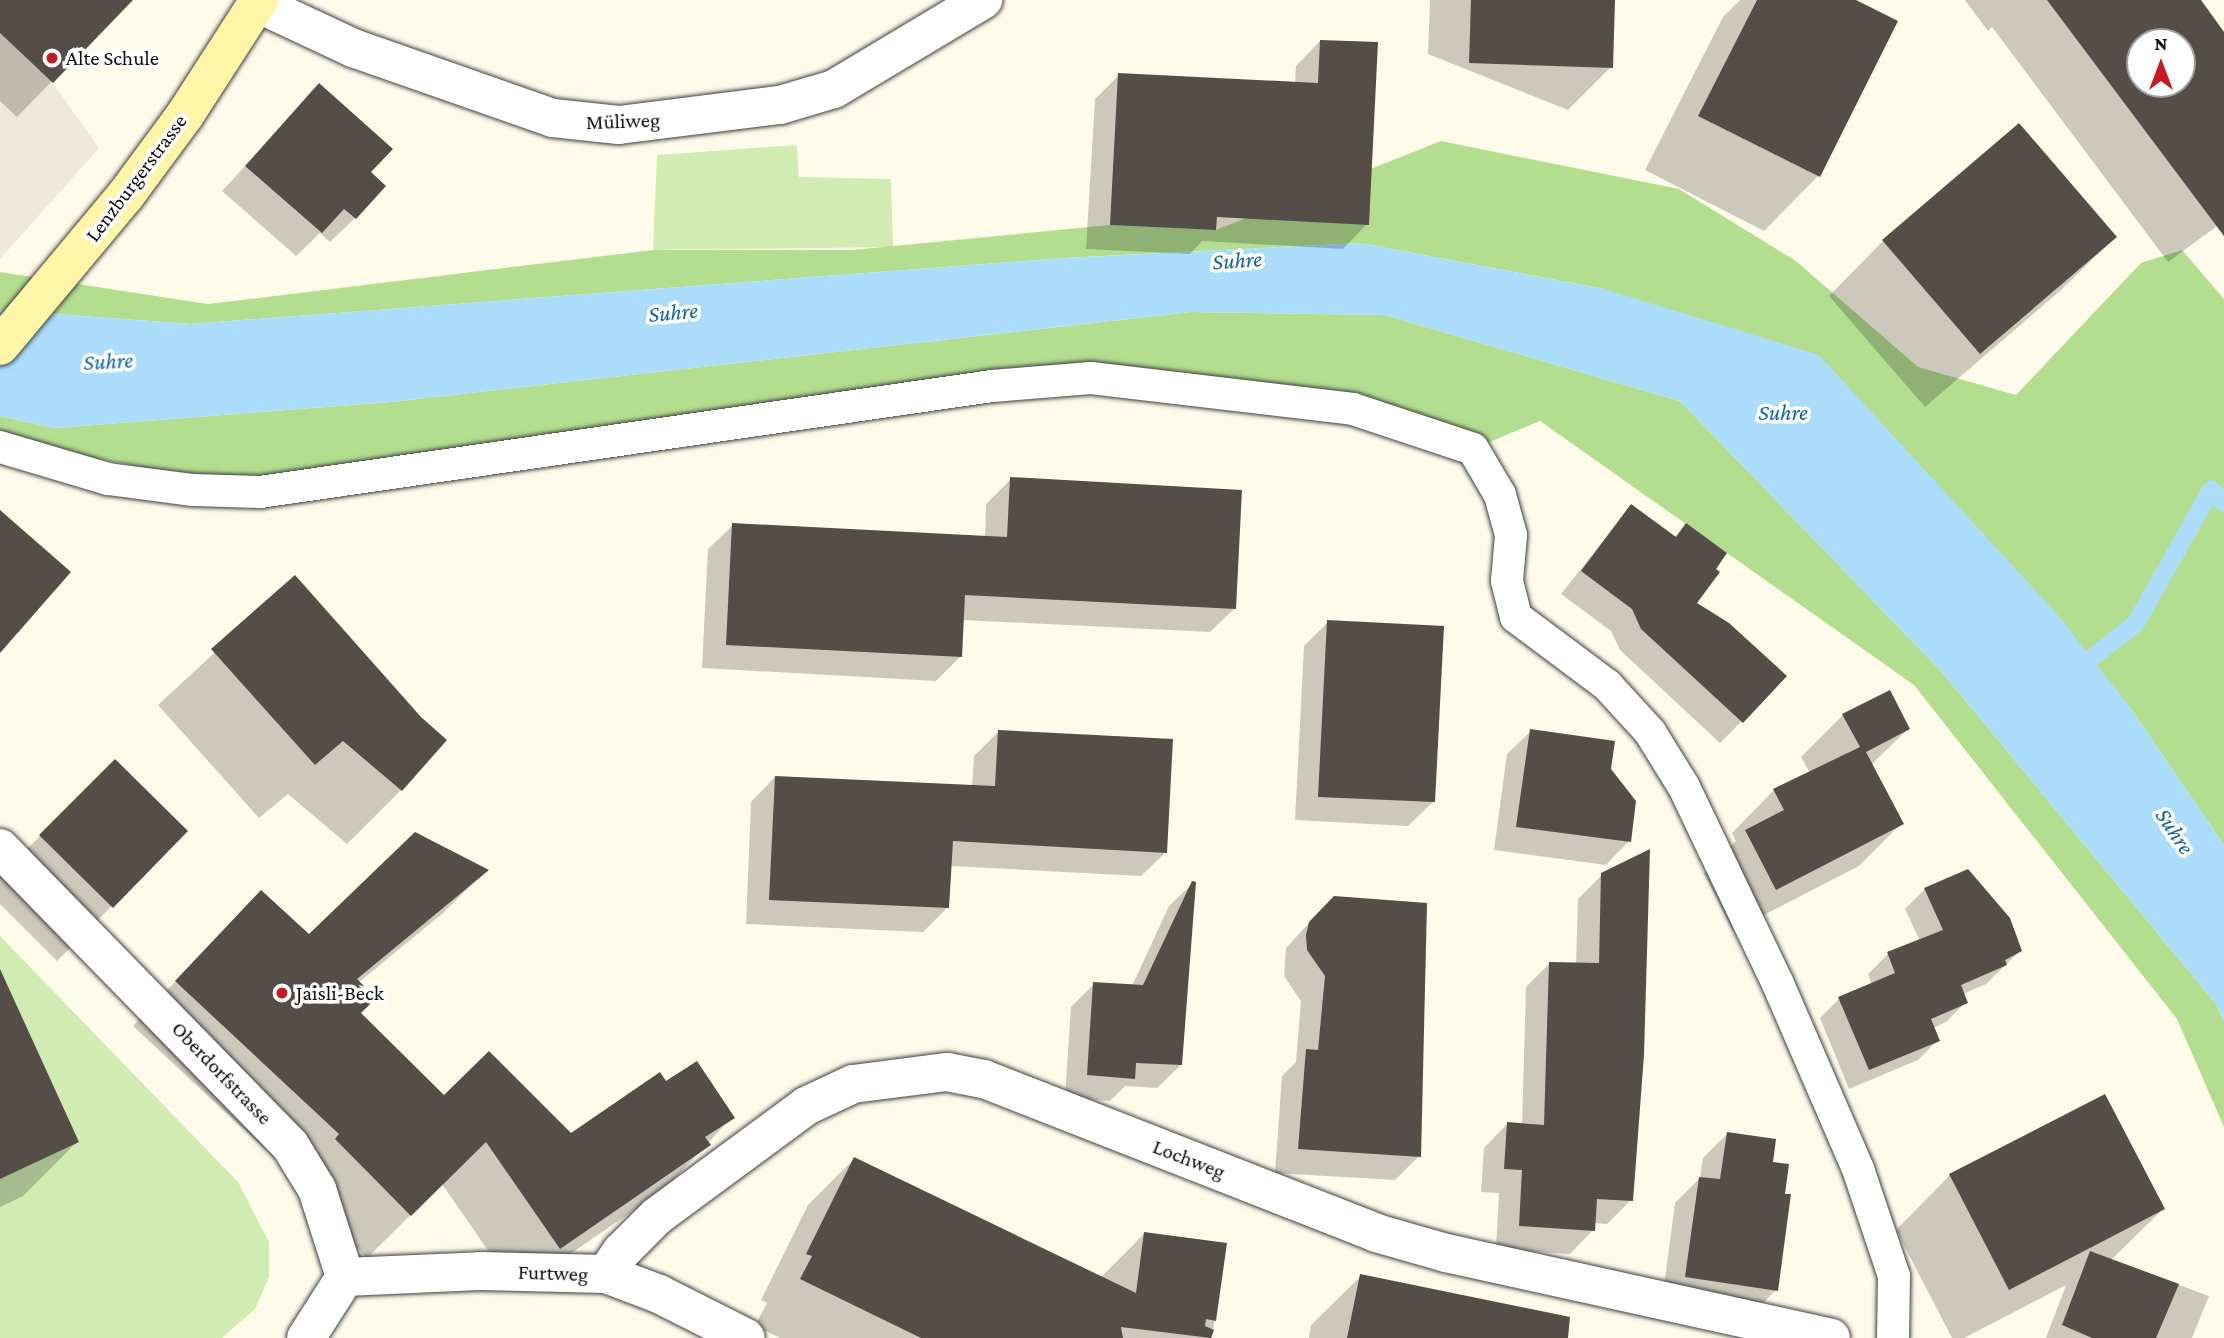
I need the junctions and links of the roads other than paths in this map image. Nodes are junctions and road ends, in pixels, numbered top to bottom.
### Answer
1 (983, 0) edge
2 (258, 2) edge
3 (0, 346) edge
4 (0, 447) edge
5 (0, 848) edge
6 (606, 1274) junction
7 (345, 1277) junction
8 (306, 1338) edge
9 (746, 1338) edge
10 (1831, 1338) edge
11 (1893, 1338) edge

1 - 2 street, Müliweg
2 - 3 main road, Lenzburgerstrasse
4 - 11 lane
5 - 7 street, Oberdorfstrasse
6 - 7 street, Furtweg
6 - 9 street, Furtweg
6 - 10 street, Lochweg
7 - 8 street

